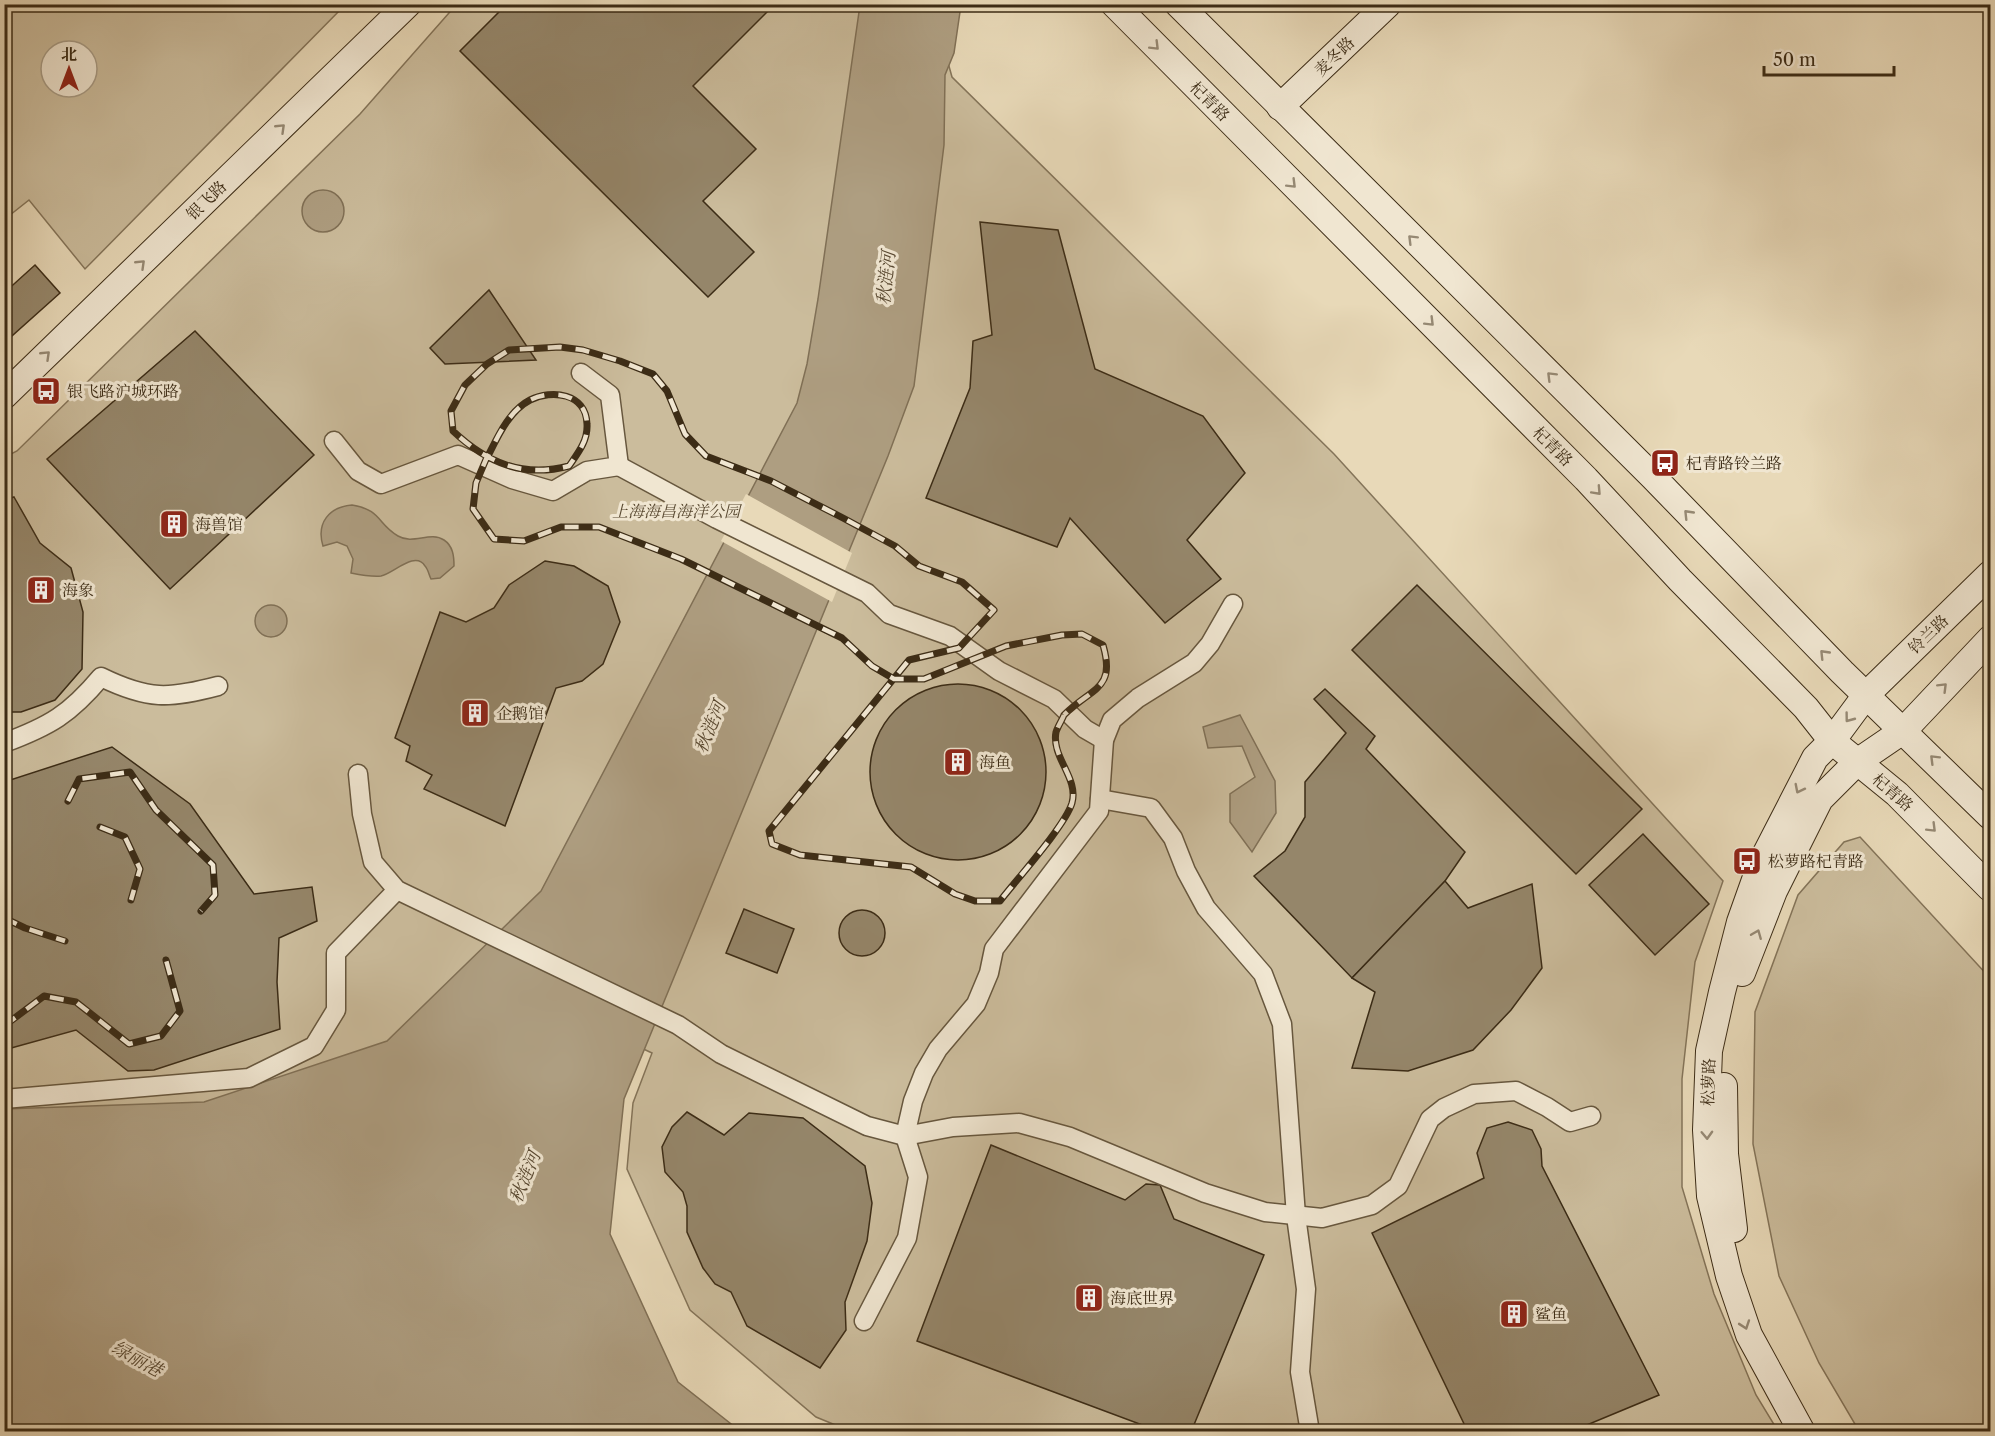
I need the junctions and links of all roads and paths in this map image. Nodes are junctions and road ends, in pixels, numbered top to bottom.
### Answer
1 (408, 4) edge
2 (1114, 4) edge
3 (1178, 4) edge
4 (1388, 4) edge
5 (1280, 107) junction
6 (581, 373) dead end
7 (4, 396) edge
8 (334, 441) dead end
9 (619, 466) junction
10 (1990, 574) edge
11 (1233, 604) dead end
12 (1990, 639) edge
13 (218, 686) dead end
14 (1866, 695) junction
15 (1904, 730) junction
16 (1104, 740) junction
17 (1832, 741) junction
18 (4, 743) edge
19 (1857, 762) junction
20 (358, 774) dead end
21 (1100, 800) junction
22 (1990, 816) edge
23 (1990, 888) edge
24 (397, 890) junction
25 (4, 1100) edge
26 (1591, 1116) dead end
27 (905, 1136) junction
28 (1296, 1216) junction
29 (864, 1321) dead end
30 (1310, 1431) edge
31 (1802, 1431) edge
32 (1817, 1431) edge

7 -> 1 main road, 银飞路
2 -> 17 main road, 杞青路
3 - 5 main road
4 - 5 main road, 麦冬路
14 -> 5 main road
6 - 9 street
8 - 9 street
9 - 16 street
10 - 14 main road, 铃兰路
11 - 16 street
15 -> 12 main road
13 - 18 street
14 - 15 main road
14 -> 17 main road, 铃兰路
15 - 19 main road, 松萝路
22 -> 15 main road
16 - 21 street
17 - 19 main road, 杞青路
17 -> 31 main road, 松萝路
19 -> 23 main road, 杞青路
32 -> 19 main road, 松萝路
20 - 24 street
21 - 27 street
21 - 28 street
24 - 25 street
24 - 27 street
26 - 28 street
27 - 28 street
27 - 29 street
28 - 30 street

